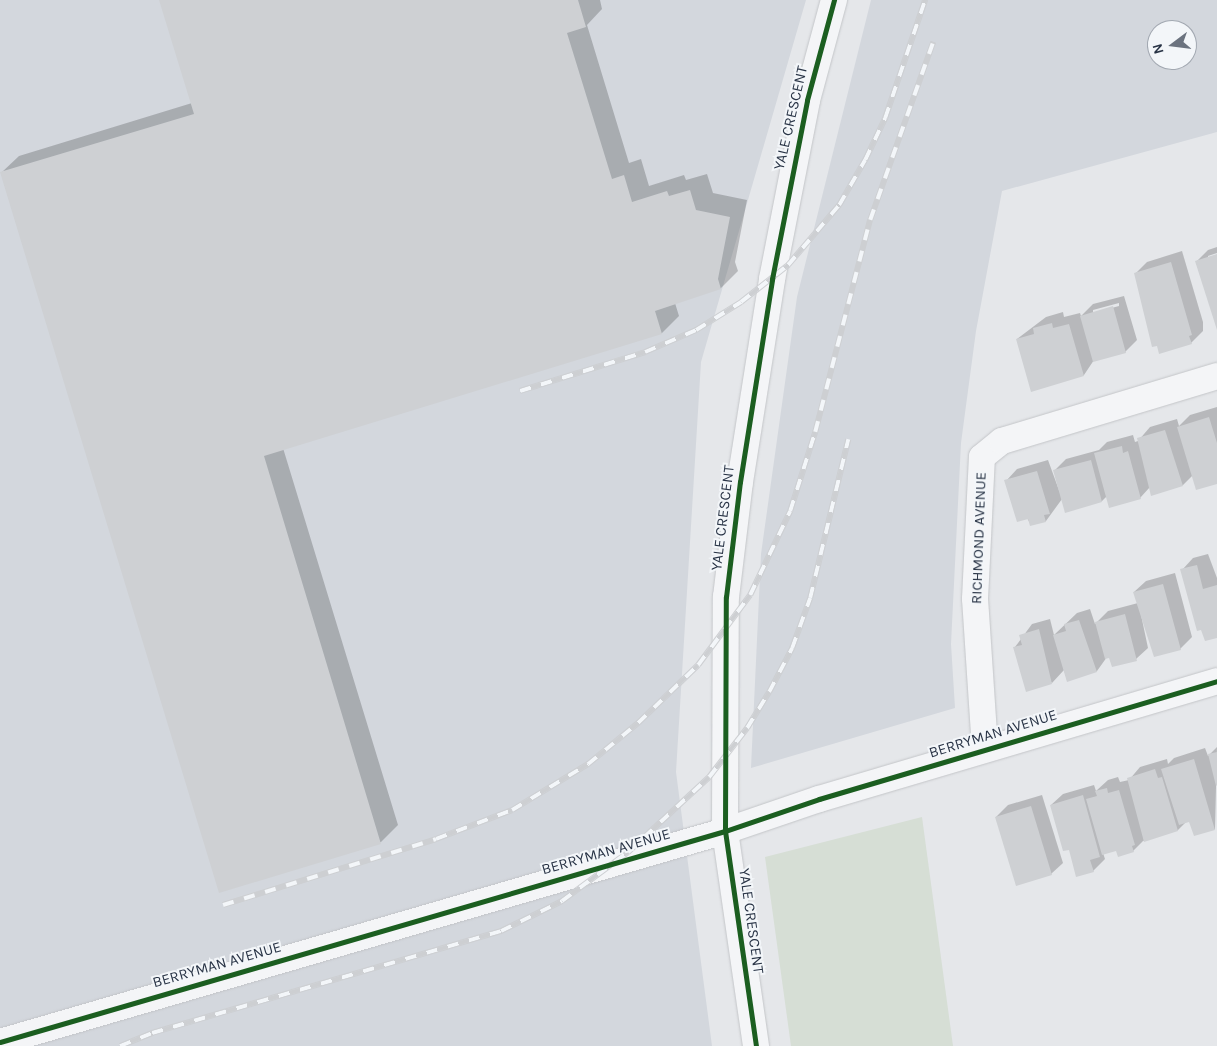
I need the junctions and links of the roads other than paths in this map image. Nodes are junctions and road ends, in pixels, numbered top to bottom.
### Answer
1 (834, 0) edge
2 (1217, 376) edge
3 (1217, 681) edge
4 (985, 749) junction
5 (725, 830) junction
6 (0, 1042) edge
7 (756, 1046) edge

1 - 5 street, YALE CRESCENT
2 - 4 street, RICHMOND AVENUE
3 - 4 street, BERRYMAN AVENUE
4 - 5 street, BERRYMAN AVENUE
5 - 6 street, BERRYMAN AVENUE
5 - 7 street, YALE CRESCENT

